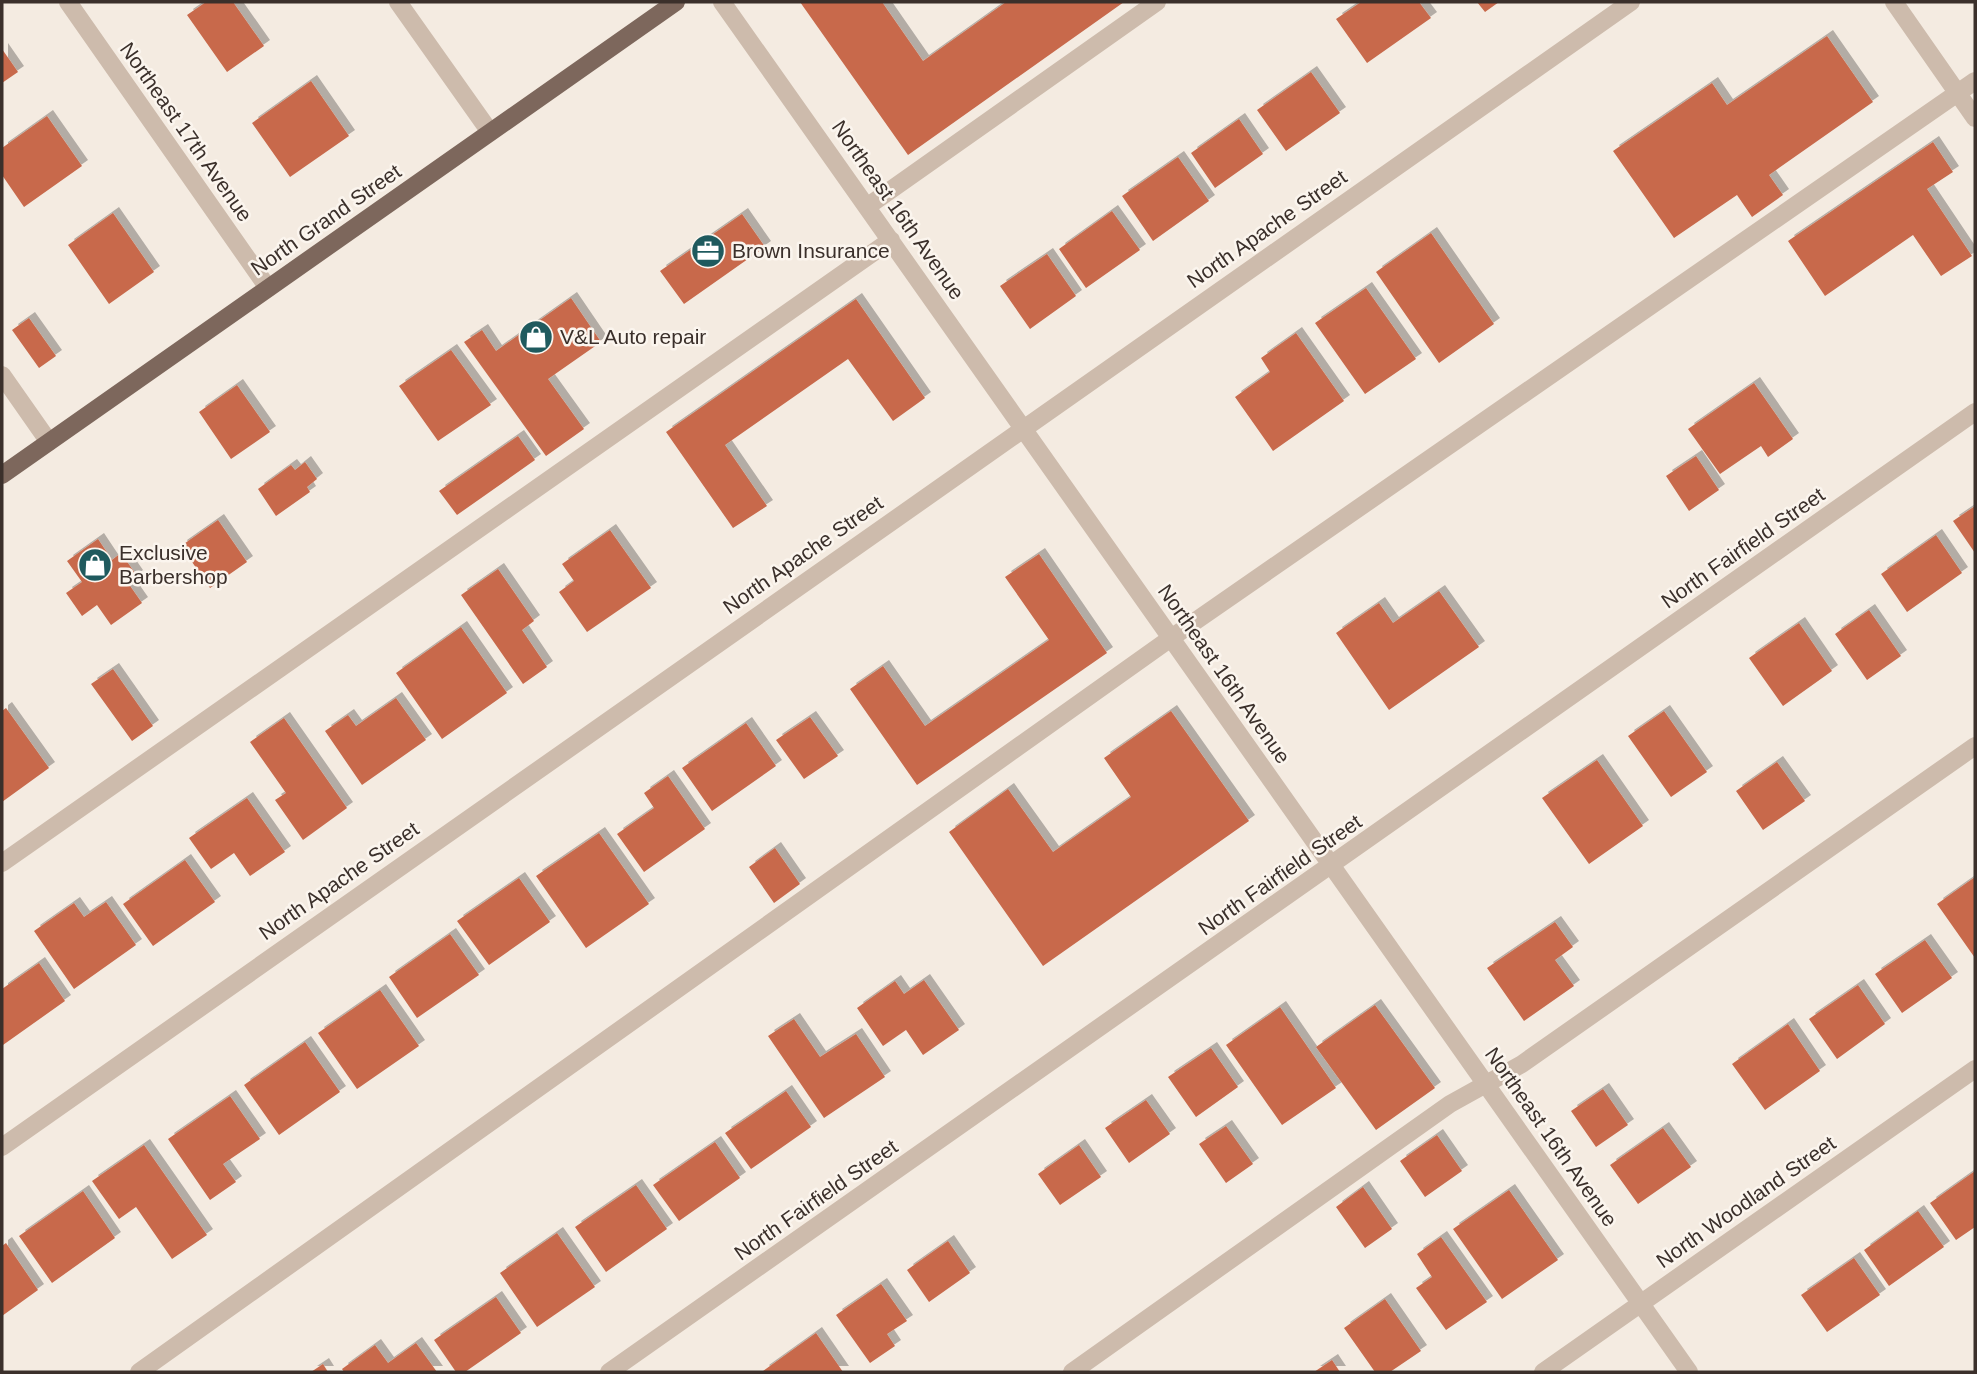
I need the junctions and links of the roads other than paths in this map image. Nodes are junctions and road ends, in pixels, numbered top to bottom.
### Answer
1 (68, 2) edge
2 (398, 2) edge
3 (676, 2) edge
4 (722, 2) edge
5 (1157, 2) edge
6 (1631, 2) edge
7 (1894, 2) edge
8 (1975, 81) edge
9 (1958, 93) junction
10 (1975, 118) edge
11 (490, 132) junction
12 (868, 206) junction
13 (891, 240) junction
14 (268, 288) junction
15 (2, 374) edge
16 (1975, 412) edge
17 (1023, 428) junction
18 (49, 442) junction
19 (2, 475) edge
20 (1171, 638) junction
21 (1975, 746) edge
22 (2, 863) edge
23 (1332, 866) junction
24 (1975, 1069) edge
25 (1486, 1084) junction
26 (2, 1147) edge
27 (1641, 1303) junction
28 (139, 1372) edge
29 (609, 1372) edge
30 (1072, 1372) edge
31 (1543, 1372) edge
32 (1689, 1372) edge

1 - 14 street, Northeast 17th Avenue
2 - 11 street
3 - 11 main road, North Grand Street
4 - 12 street, Northeast 16th Avenue
5 - 12 street
6 - 17 street, North Apache Street
7 - 9 street
8 - 9 street
9 - 10 street
9 - 20 street
11 - 14 main road, North Grand Street
12 - 13 street, Northeast 16th Avenue
13 - 17 street, Northeast 16th Avenue
13 - 22 street
14 - 18 main road, North Grand Street
15 - 18 street
16 - 23 street, North Fairfield Street
17 - 20 street, Northeast 16th Avenue
17 - 26 street, North Apache Street
18 - 19 main road, North Grand Street
20 - 23 street, Northeast 16th Avenue
20 - 28 street
21 - 25 street
23 - 25 street, Northeast 16th Avenue
23 - 29 street, North Fairfield Street
24 - 27 street, North Woodland Street
25 - 27 street, Northeast 16th Avenue
25 - 30 street
27 - 31 street, North Woodland Street
27 - 32 street, Northeast 16th Avenue

